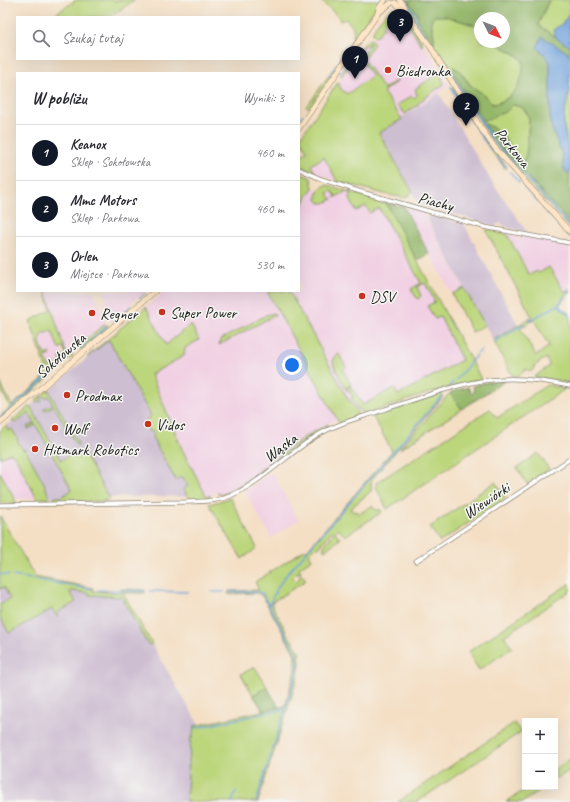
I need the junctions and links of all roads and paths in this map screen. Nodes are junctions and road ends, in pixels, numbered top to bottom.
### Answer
1 (392, 1) edge
2 (300, 127) edge
3 (300, 169) edge
4 (570, 232) edge
5 (570, 243) edge
6 (154, 292) edge
7 (570, 386) edge
8 (0, 423) edge
9 (570, 459) edge
10 (0, 505) edge
11 (416, 561) dead end

1 - 2 street
1 - 4 street, Parkowa
3 - 5 street, Piachy
6 - 8 street, Sokołowska
7 - 10 street, Wąska
9 - 11 street, Wiewiórki

